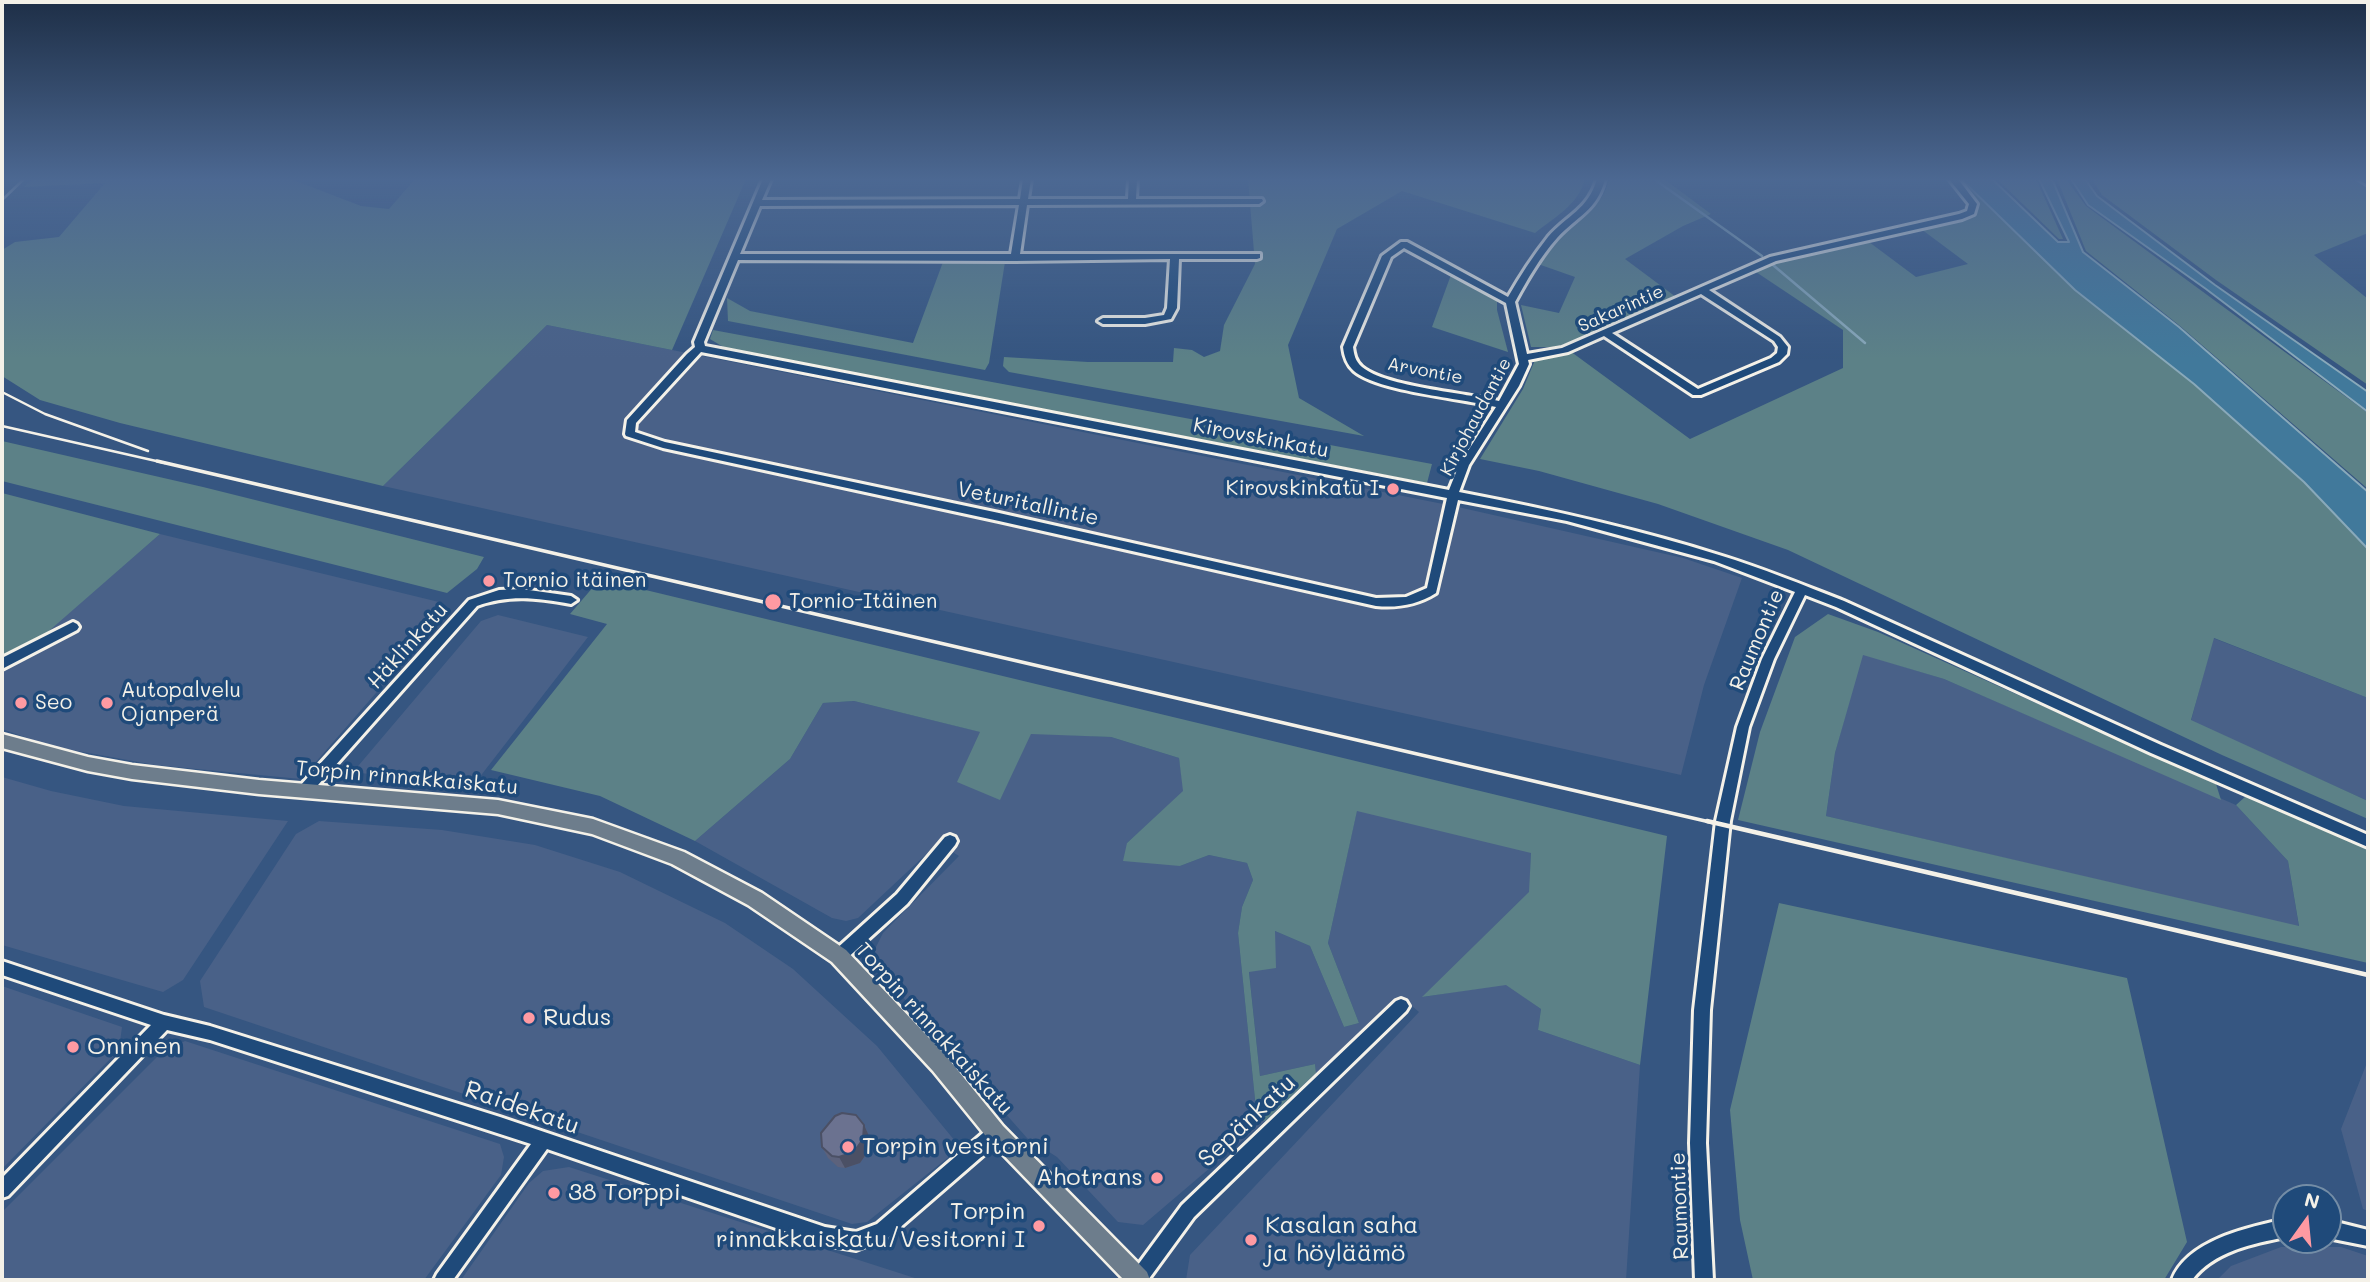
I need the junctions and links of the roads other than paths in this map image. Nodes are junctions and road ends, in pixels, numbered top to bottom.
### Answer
1 (741, 239) edge
2 (1018, 239) edge
3 (1551, 239) edge
4 (1862, 239) edge
5 (1175, 256) junction
6 (1257, 256) dead end
7 (733, 257) junction
8 (1015, 258) junction
9 (1702, 290) junction
10 (1510, 302) junction
11 (1103, 321) dead end
12 (1606, 333) junction
13 (704, 349) junction
14 (1524, 358) junction
15 (1501, 405) junction
16 (1453, 495) junction
17 (1802, 589) junction
18 (571, 600) dead end
19 (74, 627) dead end
20 (2, 664) edge
21 (2, 741) edge
22 (304, 790) junction
23 (950, 841) dead end
24 (2368, 841) edge
25 (839, 956) junction
26 (2, 968) edge
27 (1401, 1006) dead end
28 (164, 1022) junction
29 (996, 1133) junction
30 (543, 1141) junction
31 (2, 1190) edge
32 (2272, 1232) edge
33 (2342, 1232) edge
34 (2368, 1238) edge
35 (443, 1280) edge
36 (1138, 1280) edge
37 (1703, 1280) edge
38 (2180, 1280) edge

1 - 7 street
2 - 8 street
3 - 10 street
4 - 9 street, Sakarintie
5 - 6 street
5 - 8 street
5 - 11 street
7 - 8 street
7 - 13 street
9 - 12 street, Sakarintie
9 - 12 street
10 - 14 street, Kirjohaudantie
10 - 15 street, Arvontie
12 - 14 street, Sakarintie
13 - 16 street, Kirovskinkatu
13 - 16 street, Veturitallintie
14 - 15 street, Kirjohaudantie
15 - 16 street, Kirjohaudantie
16 - 17 street, Kirovskinkatu
17 - 24 street, Raumontie
17 - 37 street, Raumontie
18 - 22 street, Häklinkatu
19 - 20 street
21 - 22 main road, Torpin rinnakkaiskatu
22 - 25 main road, Torpin rinnakkaiskatu
23 - 25 street
25 - 29 main road, Torpin rinnakkaiskatu
26 - 28 street, Raidekatu
27 - 36 street, Sepänkatu
28 - 30 street, Raidekatu
28 - 31 street
29 - 30 street, Raidekatu
29 - 36 main road, Torpin rinnakkaiskatu
30 - 35 street
32 - 38 street
33 - 34 street

